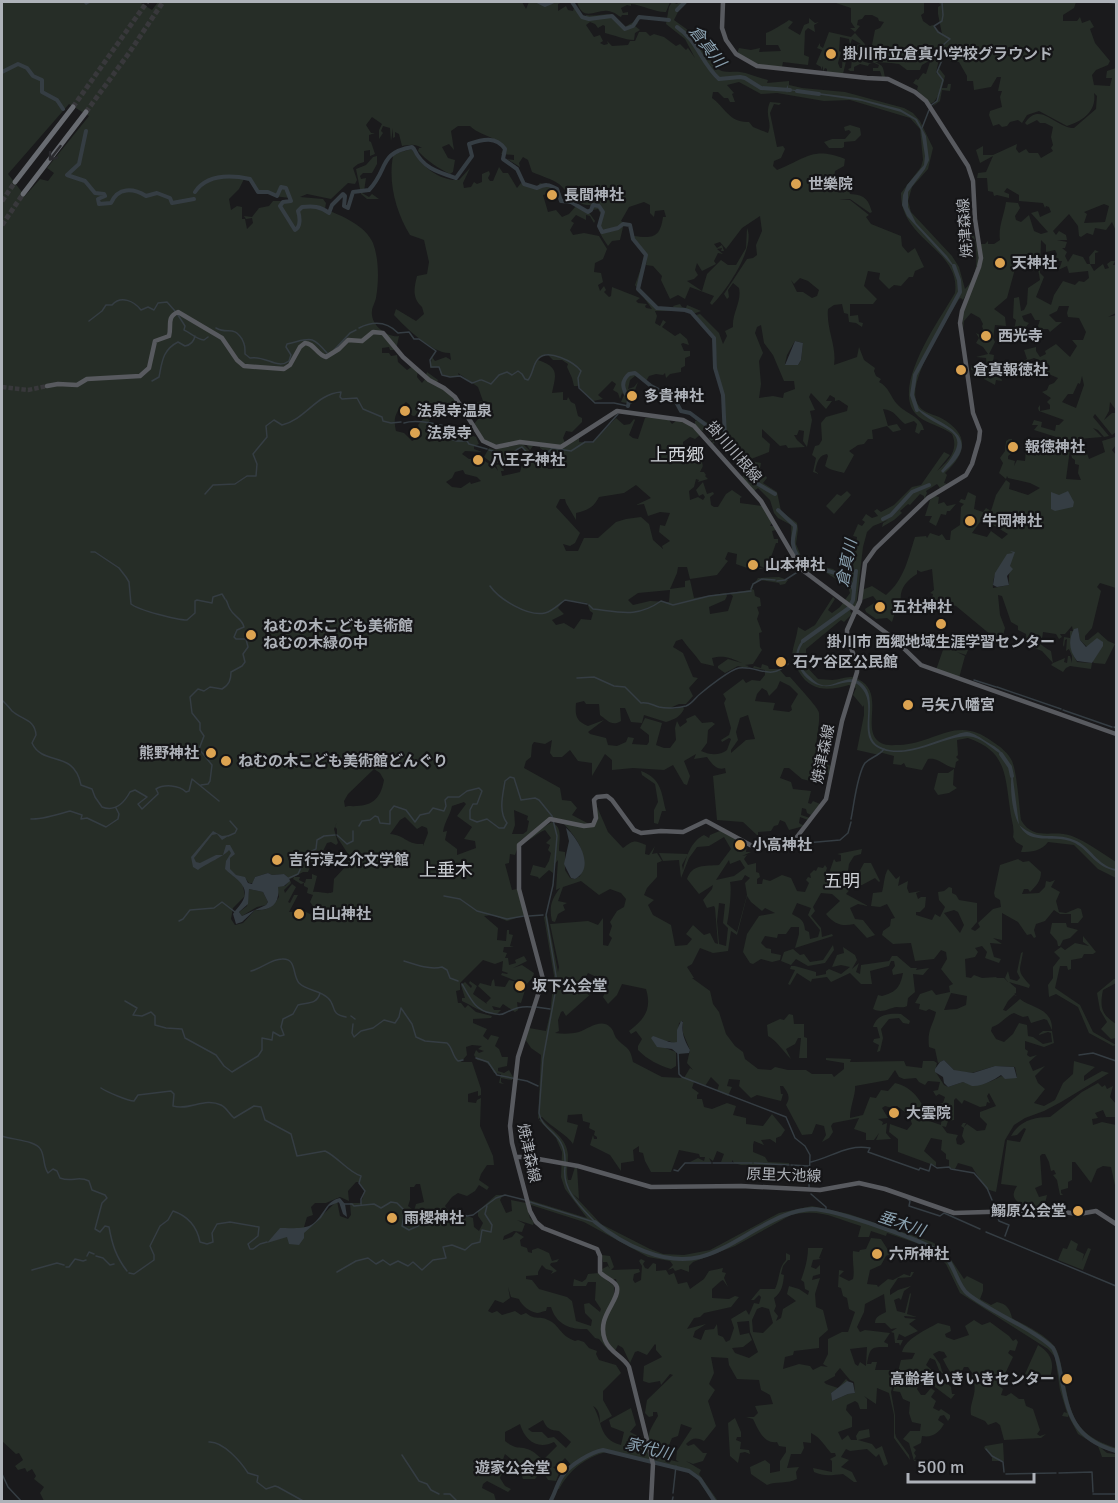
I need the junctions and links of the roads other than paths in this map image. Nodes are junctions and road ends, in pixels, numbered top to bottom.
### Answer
1 (723, 2) edge
2 (73, 107) tunnel mouth
3 (86, 112) tunnel mouth
4 (15, 182) tunnel mouth
5 (23, 194) tunnel mouth
6 (47, 386) tunnel mouth
7 (855, 610) junction
8 (1116, 734) edge
9 (516, 1157) junction
10 (1116, 1224) edge
11 (651, 1502) edge

1 - 7 main road, 焼津森線
2 - 4 highway
3 -> 5 highway
6 - 7 main road, 掛川川根線
7 - 8 main road, 掛川川根線
7 - 9 main road, 焼津森線
9 - 10 main road, 原里大池線
9 - 11 main road, 焼津森線

